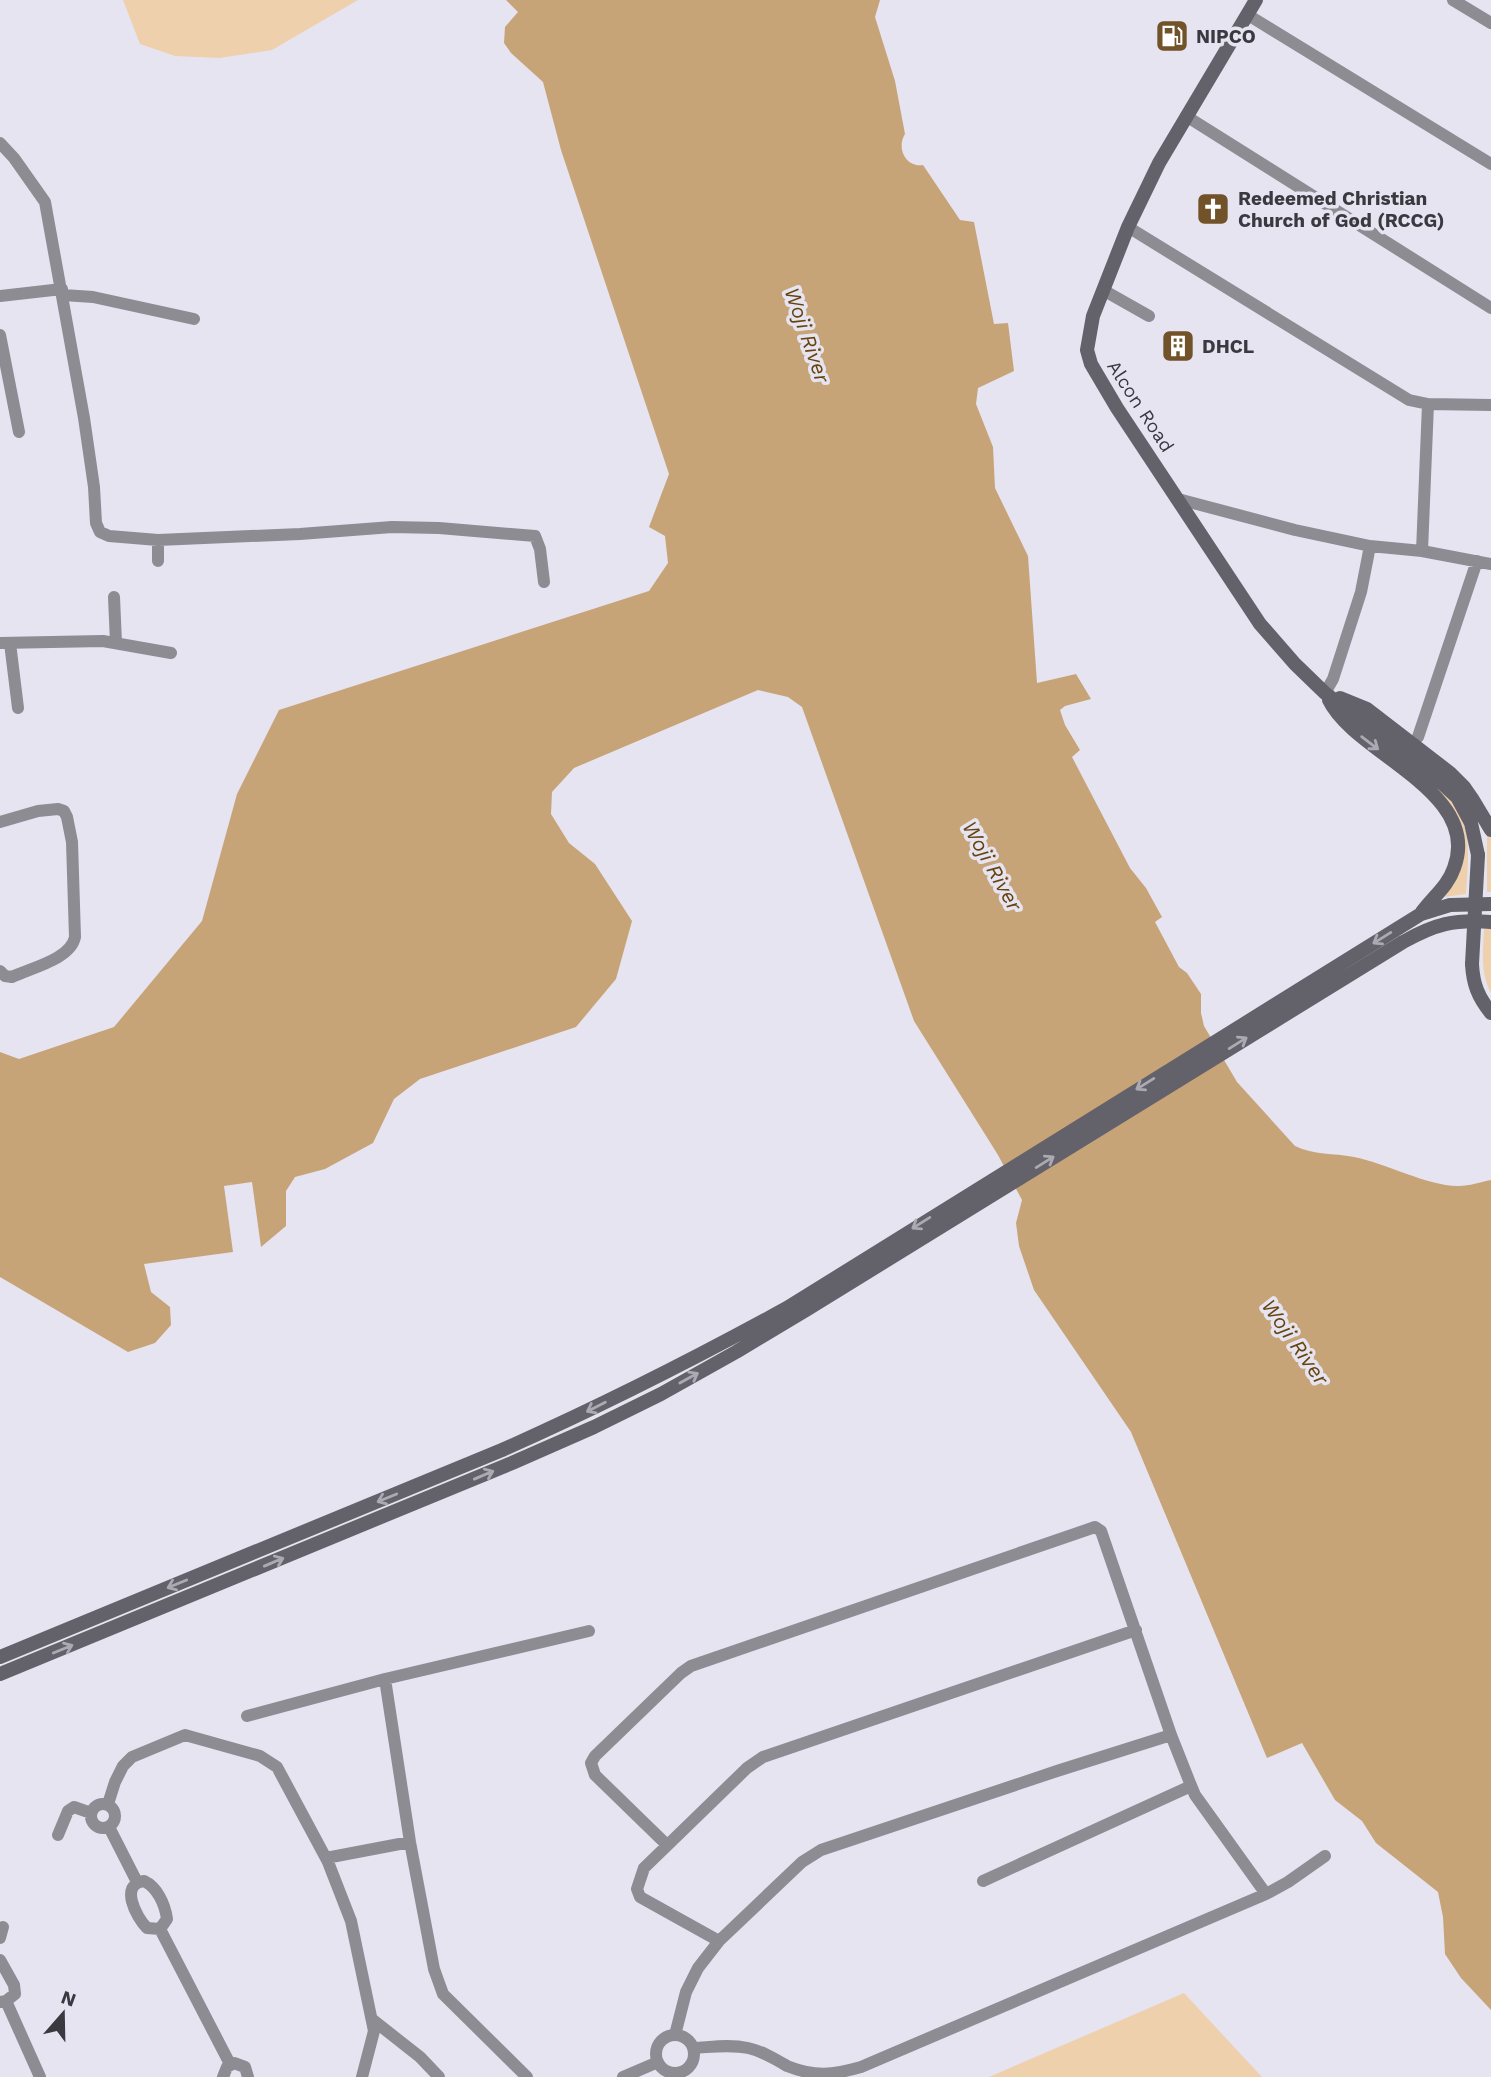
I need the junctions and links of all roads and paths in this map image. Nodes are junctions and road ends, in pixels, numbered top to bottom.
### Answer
1 (1256, 0) edge
2 (1453, 0) edge
3 (1248, 15) junction
4 (1491, 23) edge
5 (1186, 116) junction
6 (0, 143) edge
7 (1491, 164) edge
8 (1128, 227) junction
9 (1103, 290) junction
10 (63, 292) junction
11 (0, 296) edge
12 (1491, 307) edge
13 (1149, 316) dead end
14 (194, 319) dead end
15 (0, 335) edge
16 (1429, 404) junction
17 (1491, 405) edge
18 (19, 432) dead end
19 (1178, 499) junction
20 (158, 540) junction
21 (1370, 546) junction
22 (1422, 551) junction
23 (158, 561) dead end
24 (1477, 561) junction
25 (1491, 564) edge
26 (544, 582) dead end
27 (114, 597) dead end
28 (5, 643) edge
29 (116, 643) junction
30 (171, 653) dead end
31 (1325, 693) junction
32 (18, 708) dead end
33 (1418, 737) dead end
34 (0, 822) edge
35 (1491, 830) edge
36 (1491, 904) edge
37 (1421, 914) junction
38 (1491, 922) edge
39 (0, 971) edge
40 (1290, 1003) junction
41 (1491, 1013) edge
42 (983, 1192) junction
43 (1136, 1630) junction
44 (589, 1631) dead end
45 (0, 1657) edge
46 (0, 1674) edge
47 (384, 1679) junction
48 (247, 1716) dead end
49 (1171, 1735) junction
50 (1191, 1786) junction
51 (108, 1804) junction
52 (91, 1813) junction
53 (109, 1827) junction
54 (58, 1835) dead end
55 (410, 1842) junction
56 (667, 1844) junction
57 (1325, 1856) dead end
58 (326, 1858) junction
59 (983, 1881) dead end
60 (137, 1882) junction
61 (1266, 1894) junction
62 (160, 1928) junction
63 (719, 1941) junction
64 (0, 1960) edge
65 (3, 2002) edge
66 (373, 2020) junction
67 (675, 2035) junction
68 (694, 2048) junction
69 (658, 2062) junction
70 (230, 2064) junction
71 (686, 2074) edge
72 (40, 2077) edge
73 (223, 2077) edge
74 (248, 2077) edge
75 (362, 2077) edge
76 (439, 2077) edge
77 (527, 2077) edge
78 (623, 2077) edge

1 - 3 main road, Alcon Road
2 - 4 street
3 - 5 main road, Alcon Road
3 - 7 street
5 - 8 main road, Alcon Road
5 - 12 street
6 - 10 street
8 - 9 main road, Alcon Road
8 - 16 street
9 - 13 street
9 - 19 main road, Alcon Road
10 - 11 street
10 - 14 street
10 - 20 street
15 - 18 street
16 - 17 street
16 - 22 street
19 - 21 street
19 - 31 main road, Alcon Road
20 - 23 street
20 - 26 street
21 - 22 street
21 - 31 street
22 - 24 street
24 - 25 street
24 - 33 street
27 - 29 street
28 - 29 street
28 - 32 street
29 - 30 street
31 - 35 main road
31 -> 37 main road
31 - 41 main road, bridge
34 - 39 street
36 - 37 main road
37 -> 40 main road
38 - 40 main road
40 - 42 main road
42 -> 45 main road
46 -> 42 main road
43 - 49 street
43 - 56 street
43 - 56 street
44 - 47 street
47 - 48 street
47 - 55 street
49 - 50 street
49 - 63 street
50 - 59 street
50 - 61 street
51 - 52 street
51 - 53 street
51 - 58 street
52 - 53 street
52 - 54 street
53 - 60 street
55 - 58 street
55 - 77 street
56 - 63 street
57 - 61 street
58 - 66 street
60 - 62 street
60 - 62 street
61 - 68 street
62 - 70 street
63 - 67 street
64 - 65 street
65 - 72 street
66 - 75 street
66 - 76 street
67 - 68 street
67 - 69 street
68 - 71 street
69 - 71 street
69 - 78 street
70 - 73 street
70 - 74 street

